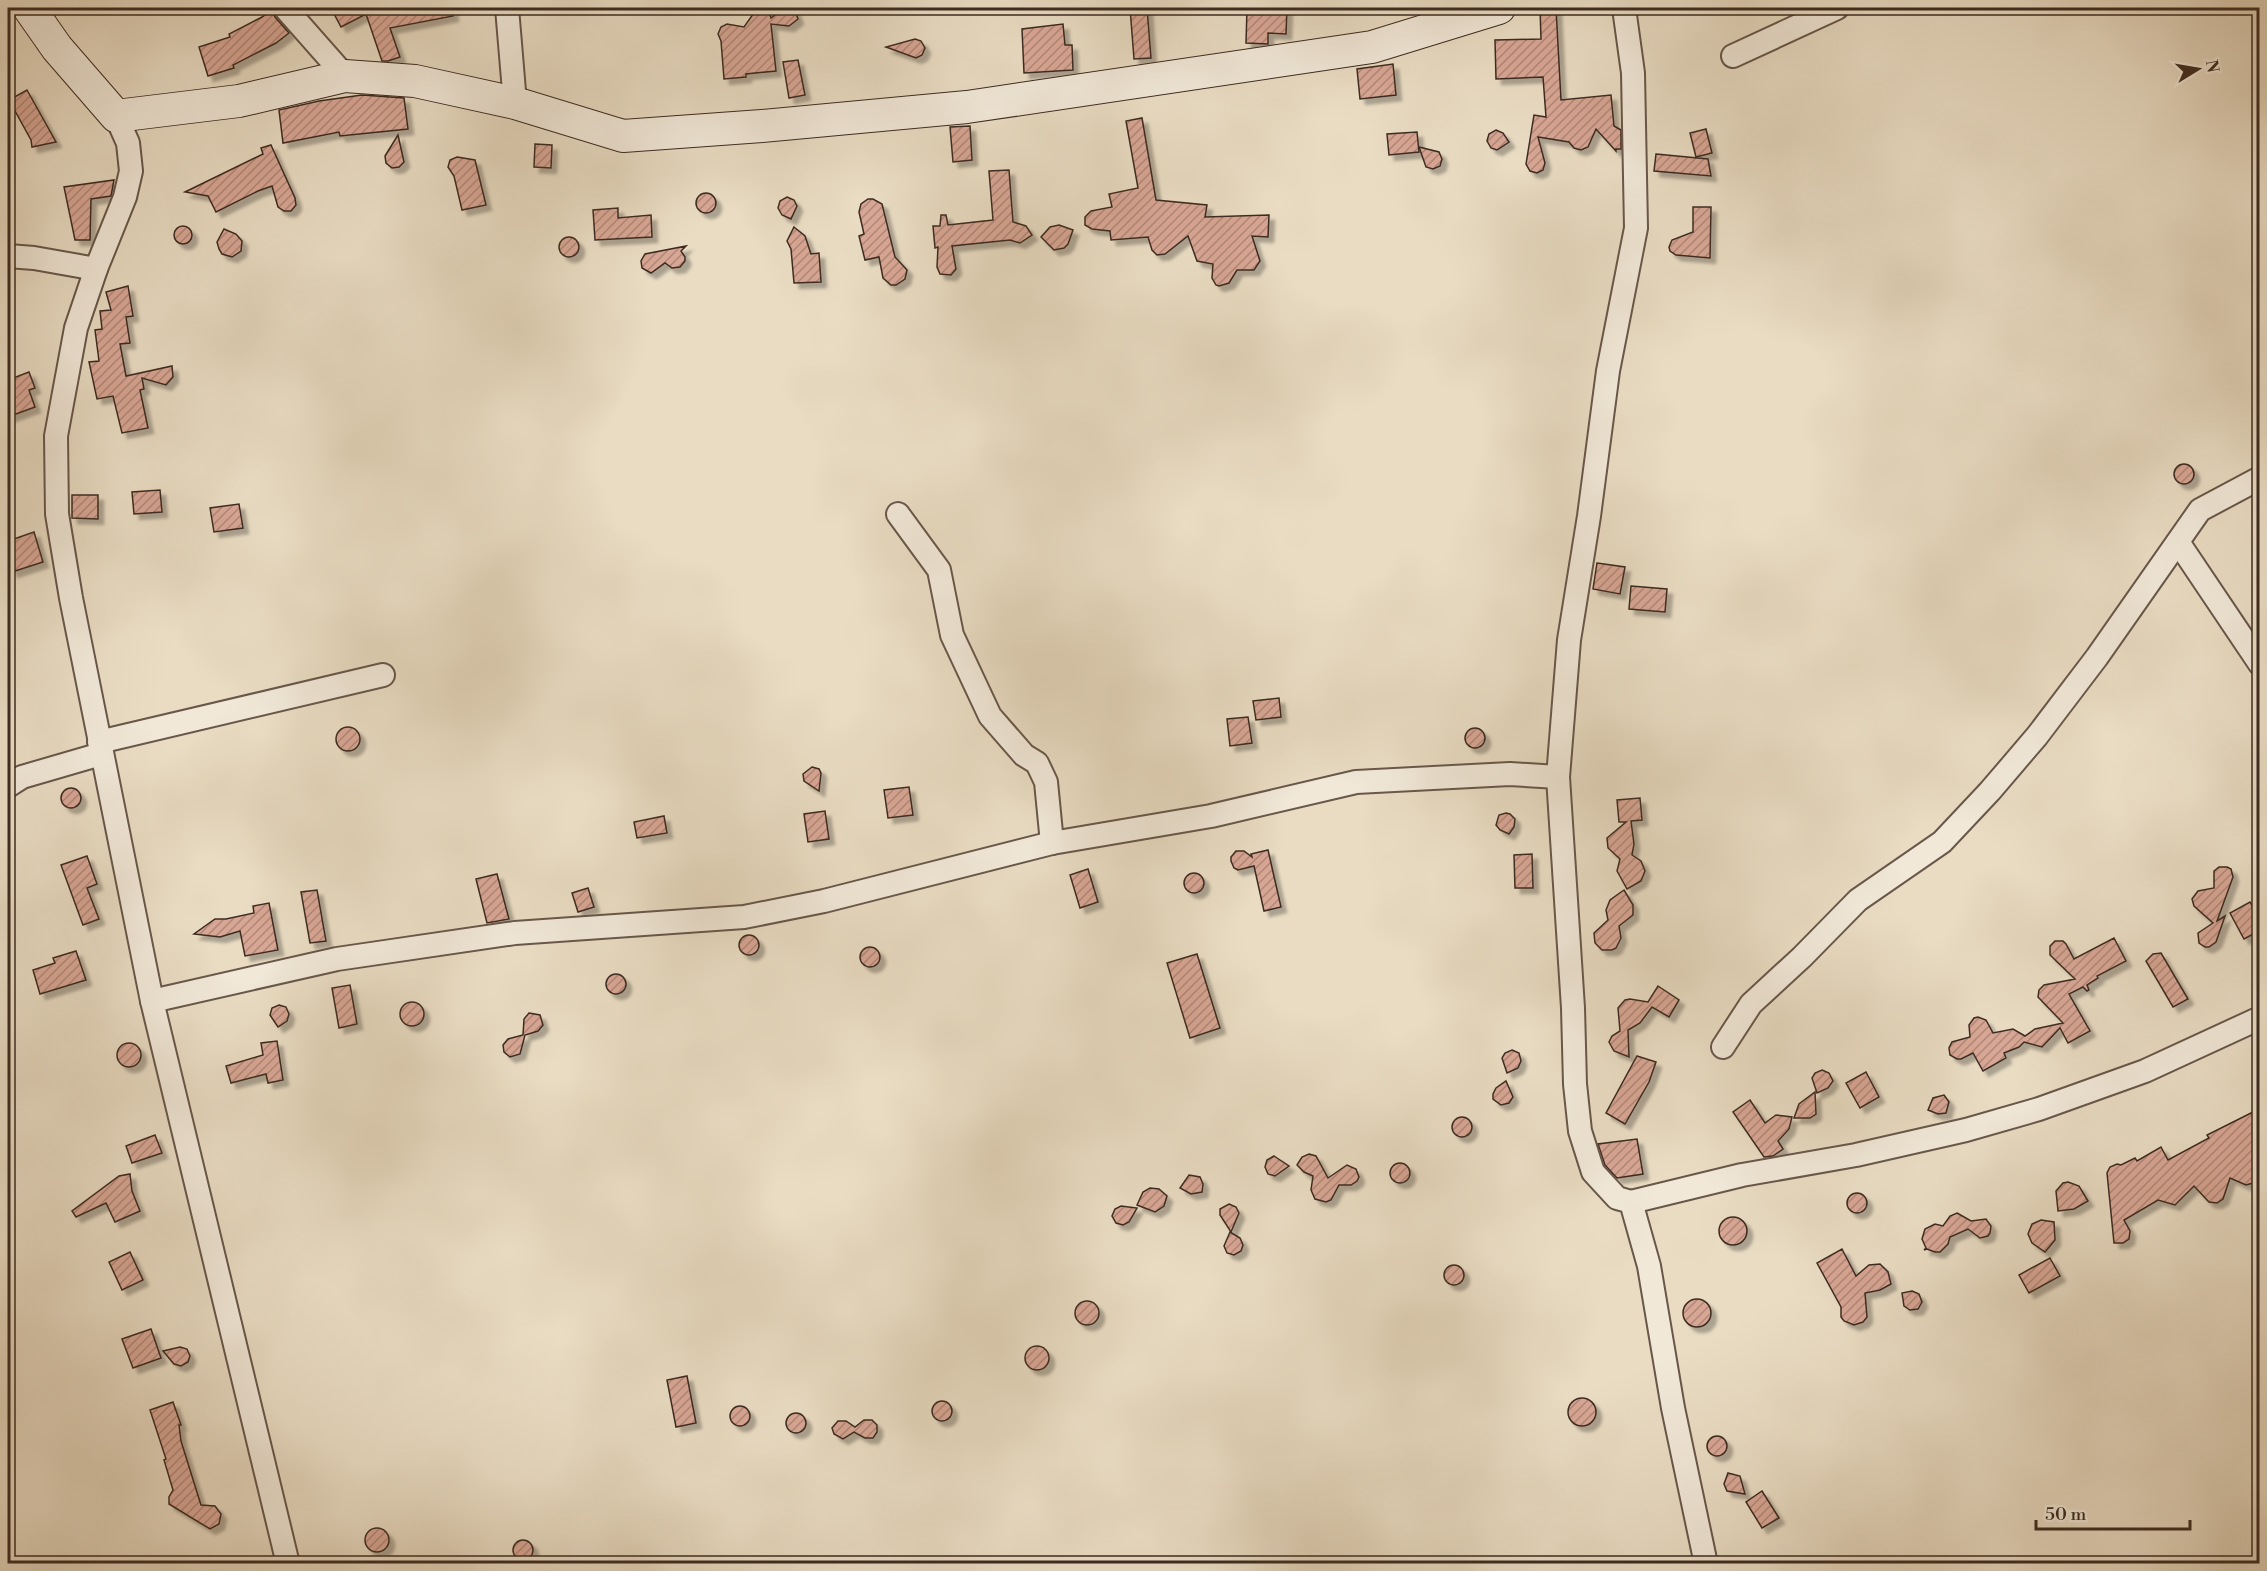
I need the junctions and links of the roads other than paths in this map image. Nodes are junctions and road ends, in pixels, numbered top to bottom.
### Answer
1 (29, 8) edge
2 (285, 8) edge
3 (507, 8) edge
4 (1499, 8) edge
5 (1624, 8) edge
6 (1837, 8) edge
7 (1733, 56) dead end
8 (345, 76) junction
9 (515, 103) junction
10 (116, 116) junction
11 (8, 256) edge
12 (96, 269) junction
13 (2259, 478) edge
14 (898, 514) dead end
15 (2178, 542) junction
16 (2259, 664) edge
17 (383, 675) dead end
18 (100, 748) junction
19 (1558, 777) junction
20 (8, 786) edge
21 (1052, 843) junction
22 (152, 1001) junction
23 (2259, 1018) edge
24 (1724, 1047) dead end
25 (1631, 1202) junction
26 (288, 1563) edge
27 (1706, 1563) edge

1 - 10 street
2 - 8 street
3 - 9 street
4 - 9 street
5 - 19 street
6 - 7 street
8 - 9 street
8 - 10 street
10 - 12 street
11 - 12 street
12 - 18 street
13 - 15 street
14 - 21 street
15 - 16 street
15 - 24 street
17 - 18 street
18 - 20 street
18 - 22 street
19 - 21 street
19 - 25 street
21 - 22 street
22 - 26 street
23 - 25 street
25 - 27 street

